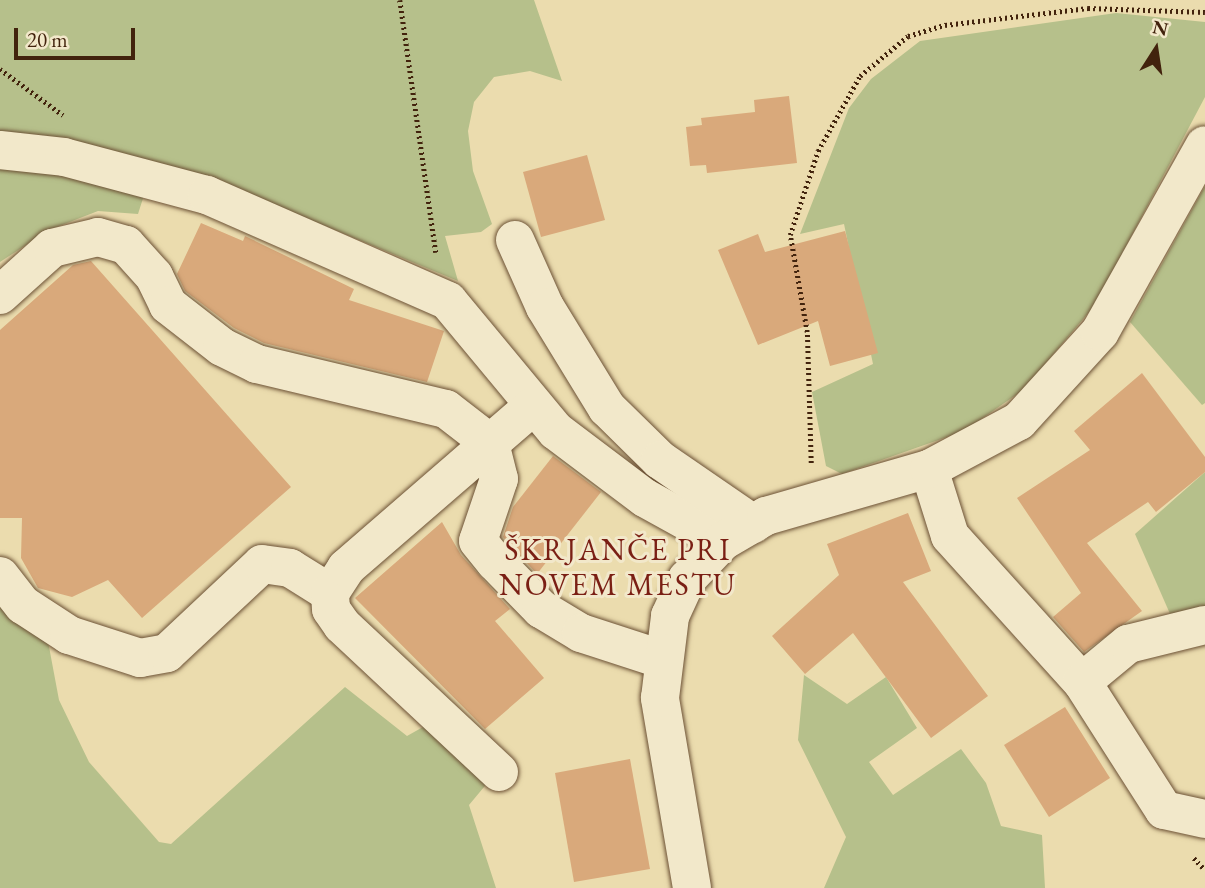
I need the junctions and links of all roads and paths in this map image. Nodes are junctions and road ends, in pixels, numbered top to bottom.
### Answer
1 (400, 0) edge
2 (1205, 12) edge
3 (1205, 145) edge
4 (0, 150) edge
5 (514, 240) dead end
6 (0, 295) edge
7 (448, 301) junction
8 (533, 406) junction
9 (490, 443) junction
10 (929, 469) junction
11 (816, 502) junction
12 (738, 533) junction
13 (0, 576) edge
14 (330, 593) junction
15 (1205, 625) edge
16 (661, 659) junction
17 (1082, 682) junction
18 (499, 772) dead end
19 (1205, 819) edge
20 (692, 888) edge

1 - 7 path
2 - 11 path
3 - 10 street
4 - 7 street
5 - 12 street
6 - 9 street
7 - 8 street
8 - 9 street
8 - 12 street
9 - 14 street
9 - 16 street
10 - 11 street
10 - 17 street
11 - 12 street
12 - 16 street
13 - 14 street
14 - 18 street
15 - 17 street
16 - 20 street
17 - 19 street

